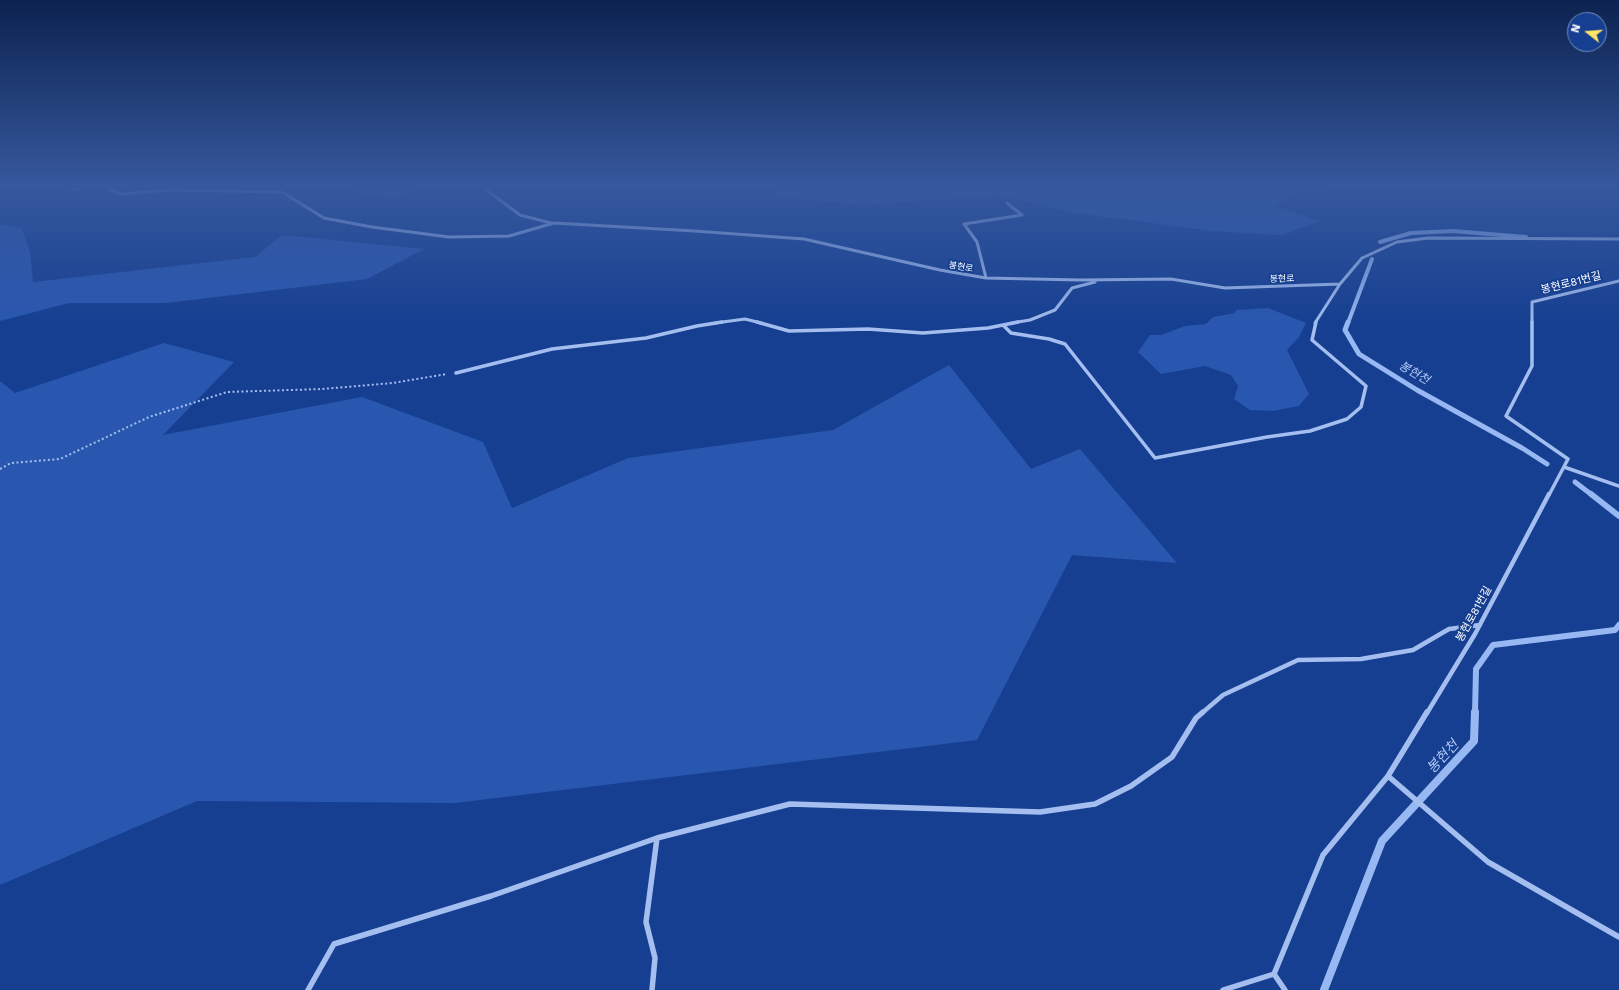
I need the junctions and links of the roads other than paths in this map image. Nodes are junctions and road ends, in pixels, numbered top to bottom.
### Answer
1 (427, 234) edge
2 (515, 234) edge
3 (729, 234) edge
4 (971, 234) edge
5 (1619, 239) edge
6 (986, 278) junction
7 (1103, 280) junction
8 (1619, 281) edge
9 (1340, 284) junction
10 (1003, 325) junction
11 (456, 373) road end
12 (1564, 467) junction
13 (1619, 486) edge
14 (1480, 625) junction
15 (1388, 776) junction
16 (657, 838) junction
17 (1619, 937) edge
18 (1274, 974) junction
19 (308, 990) edge
20 (652, 990) edge
21 (1223, 990) edge
22 (1285, 990) edge

1 - 2 street, 봉현로
3 - 6 street, 봉현로
4 - 6 street
5 - 9 street
6 - 7 street, 봉현로
7 - 9 street, 봉현로
7 - 10 street
8 - 12 street, 봉현로81번길
9 - 10 street
10 - 11 street
12 - 13 street
12 - 14 street, 봉현로81번길
14 - 15 street, 봉현로81번길
14 - 16 street
15 - 17 street
15 - 18 street, 봉현로81번길
16 - 19 street
16 - 20 street
18 - 21 street
18 - 22 street

